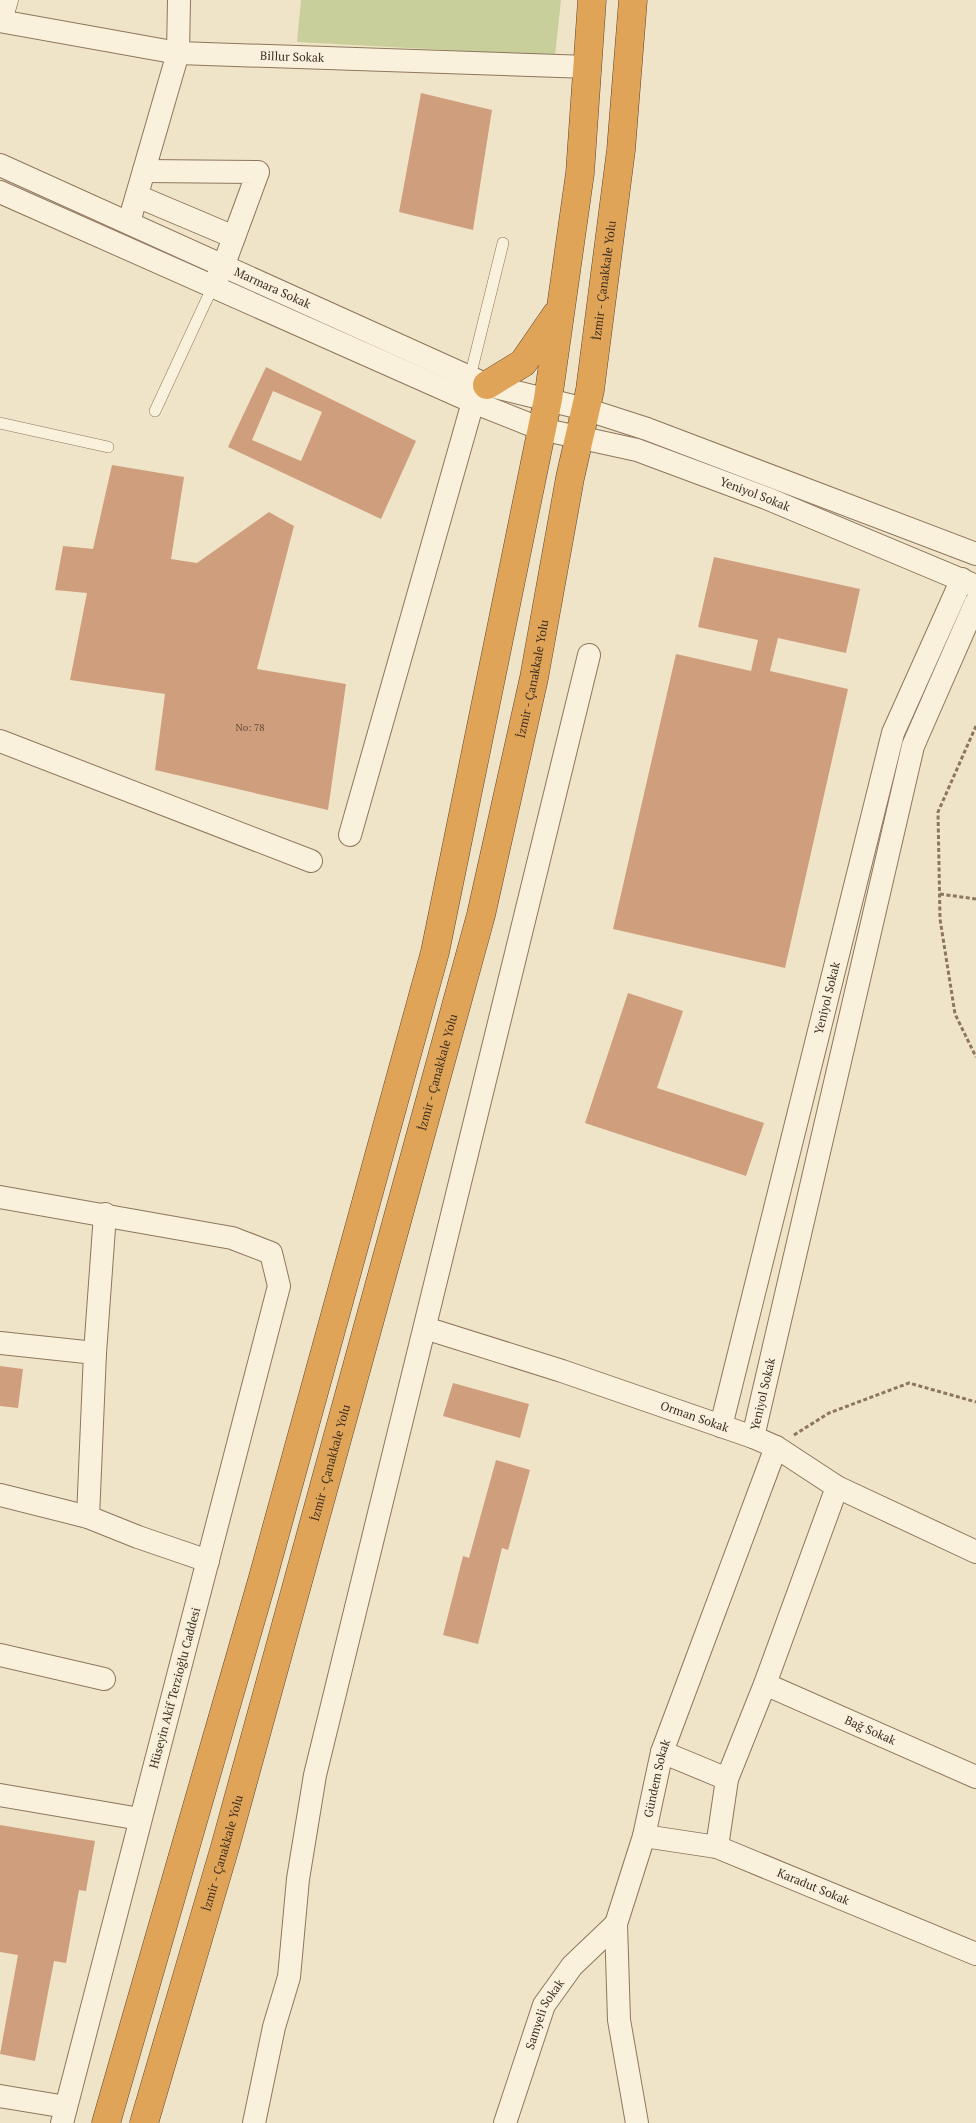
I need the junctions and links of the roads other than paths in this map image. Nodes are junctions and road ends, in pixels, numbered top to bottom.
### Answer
1 (4, 0) edge
2 (179, 0) edge
3 (592, 0) edge
4 (633, 0) edge
5 (0, 13) edge
6 (0, 21) edge
7 (178, 53) junction
8 (588, 67) junction
9 (0, 165) edge
10 (144, 171) junction
11 (0, 192) edge
12 (137, 196) junction
13 (129, 222) junction
14 (234, 237) junction
15 (503, 243) dead end
16 (218, 276) junction
17 (562, 305) junction
18 (476, 388) junction
19 (548, 399) junction
20 (585, 409) junction
21 (155, 411) dead end
22 (0, 423) edge
23 (541, 429) junction
24 (580, 438) junction
25 (108, 447) dead end
26 (694, 448) junction
27 (684, 469) junction
28 (976, 554) edge
29 (969, 582) edge
30 (976, 602) edge
31 (589, 656) dead end
32 (0, 741) edge
33 (350, 834) dead end
34 (312, 861) dead end
35 (0, 1197) edge
36 (105, 1214) junction
37 (425, 1328) junction
38 (0, 1343) edge
39 (95, 1353) junction
40 (721, 1426) junction
41 (753, 1437) junction
42 (776, 1447) junction
43 (837, 1487) junction
44 (0, 1496) edge
45 (88, 1517) junction
46 (976, 1552) edge
47 (208, 1561) junction
48 (0, 1655) edge
49 (104, 1679) dead end
50 (765, 1684) junction
51 (662, 1752) junction
52 (976, 1777) edge
53 (727, 1779) junction
54 (0, 1794) edge
55 (140, 1819) junction
56 (644, 1836) junction
57 (717, 1847) junction
58 (616, 1924) junction
59 (976, 1954) edge
60 (0, 2096) edge
61 (64, 2115) edge
62 (106, 2123) edge
63 (144, 2123) edge
64 (254, 2123) edge
65 (505, 2123) edge
66 (638, 2123) edge

1 - 5 street
2 - 7 street
3 - 8 highway
4 - 20 highway, İzmir - Çanakkale Yolu
6 - 7 street, Billur Sokak
7 - 8 street, Billur Sokak
7 - 10 street
8 - 17 highway
9 - 13 street, Marmara Sokak
10 - 12 street
10 - 14 street
11 - 16 street, Marmara Sokak
12 - 13 street
12 - 14 street
13 - 16 street, Marmara Sokak
14 - 16 street
15 - 18 lane
16 - 18 street, Marmara Sokak
16 - 21 lane
17 - 18 highway
17 - 19 highway
18 - 19 street, Marmara Sokak
18 - 23 street, Marmara Sokak
18 - 33 street
19 - 20 street, Marmara Sokak
19 - 23 highway
20 - 24 highway, İzmir - Çanakkale Yolu
20 - 26 street, Yeniyol Sokak
22 - 25 lane
23 - 24 street, Yeniyol Sokak
23 - 62 highway
24 - 27 street, Yeniyol Sokak
24 - 63 highway, İzmir - Çanakkale Yolu
26 - 27 street
26 - 28 street, Yeniyol Sokak
27 - 29 street, Yeniyol Sokak
29 - 40 street, Yeniyol Sokak
30 - 41 street, Yeniyol Sokak
31 - 37 street
32 - 34 street
35 - 36 street
36 - 39 street
36 - 47 street, Hüseyin Akif Terzioğlu Caddesi
37 - 40 street, Orman Sokak
37 - 64 street
38 - 39 street
39 - 45 street
40 - 41 street, Orman Sokak
41 - 42 street, Orman Sokak
42 - 43 street, Orman Sokak
42 - 51 street, Gündem Sokak
43 - 46 street, Orman Sokak
43 - 50 street
44 - 45 street
45 - 47 street
47 - 55 street, Hüseyin Akif Terzioğlu Caddesi
48 - 49 street
50 - 52 street, Bağ Sokak
50 - 53 street
51 - 53 street
51 - 56 street, Gündem Sokak
53 - 57 street
54 - 55 street
55 - 61 street, Hüseyin Akif Terzioğlu Caddesi
56 - 57 street, Karadut Sokak
56 - 58 street, Gündem Sokak
57 - 59 street, Karadut Sokak
58 - 65 street, Samyeli Sokak
58 - 66 street, Gündem Sokak
60 - 61 street

